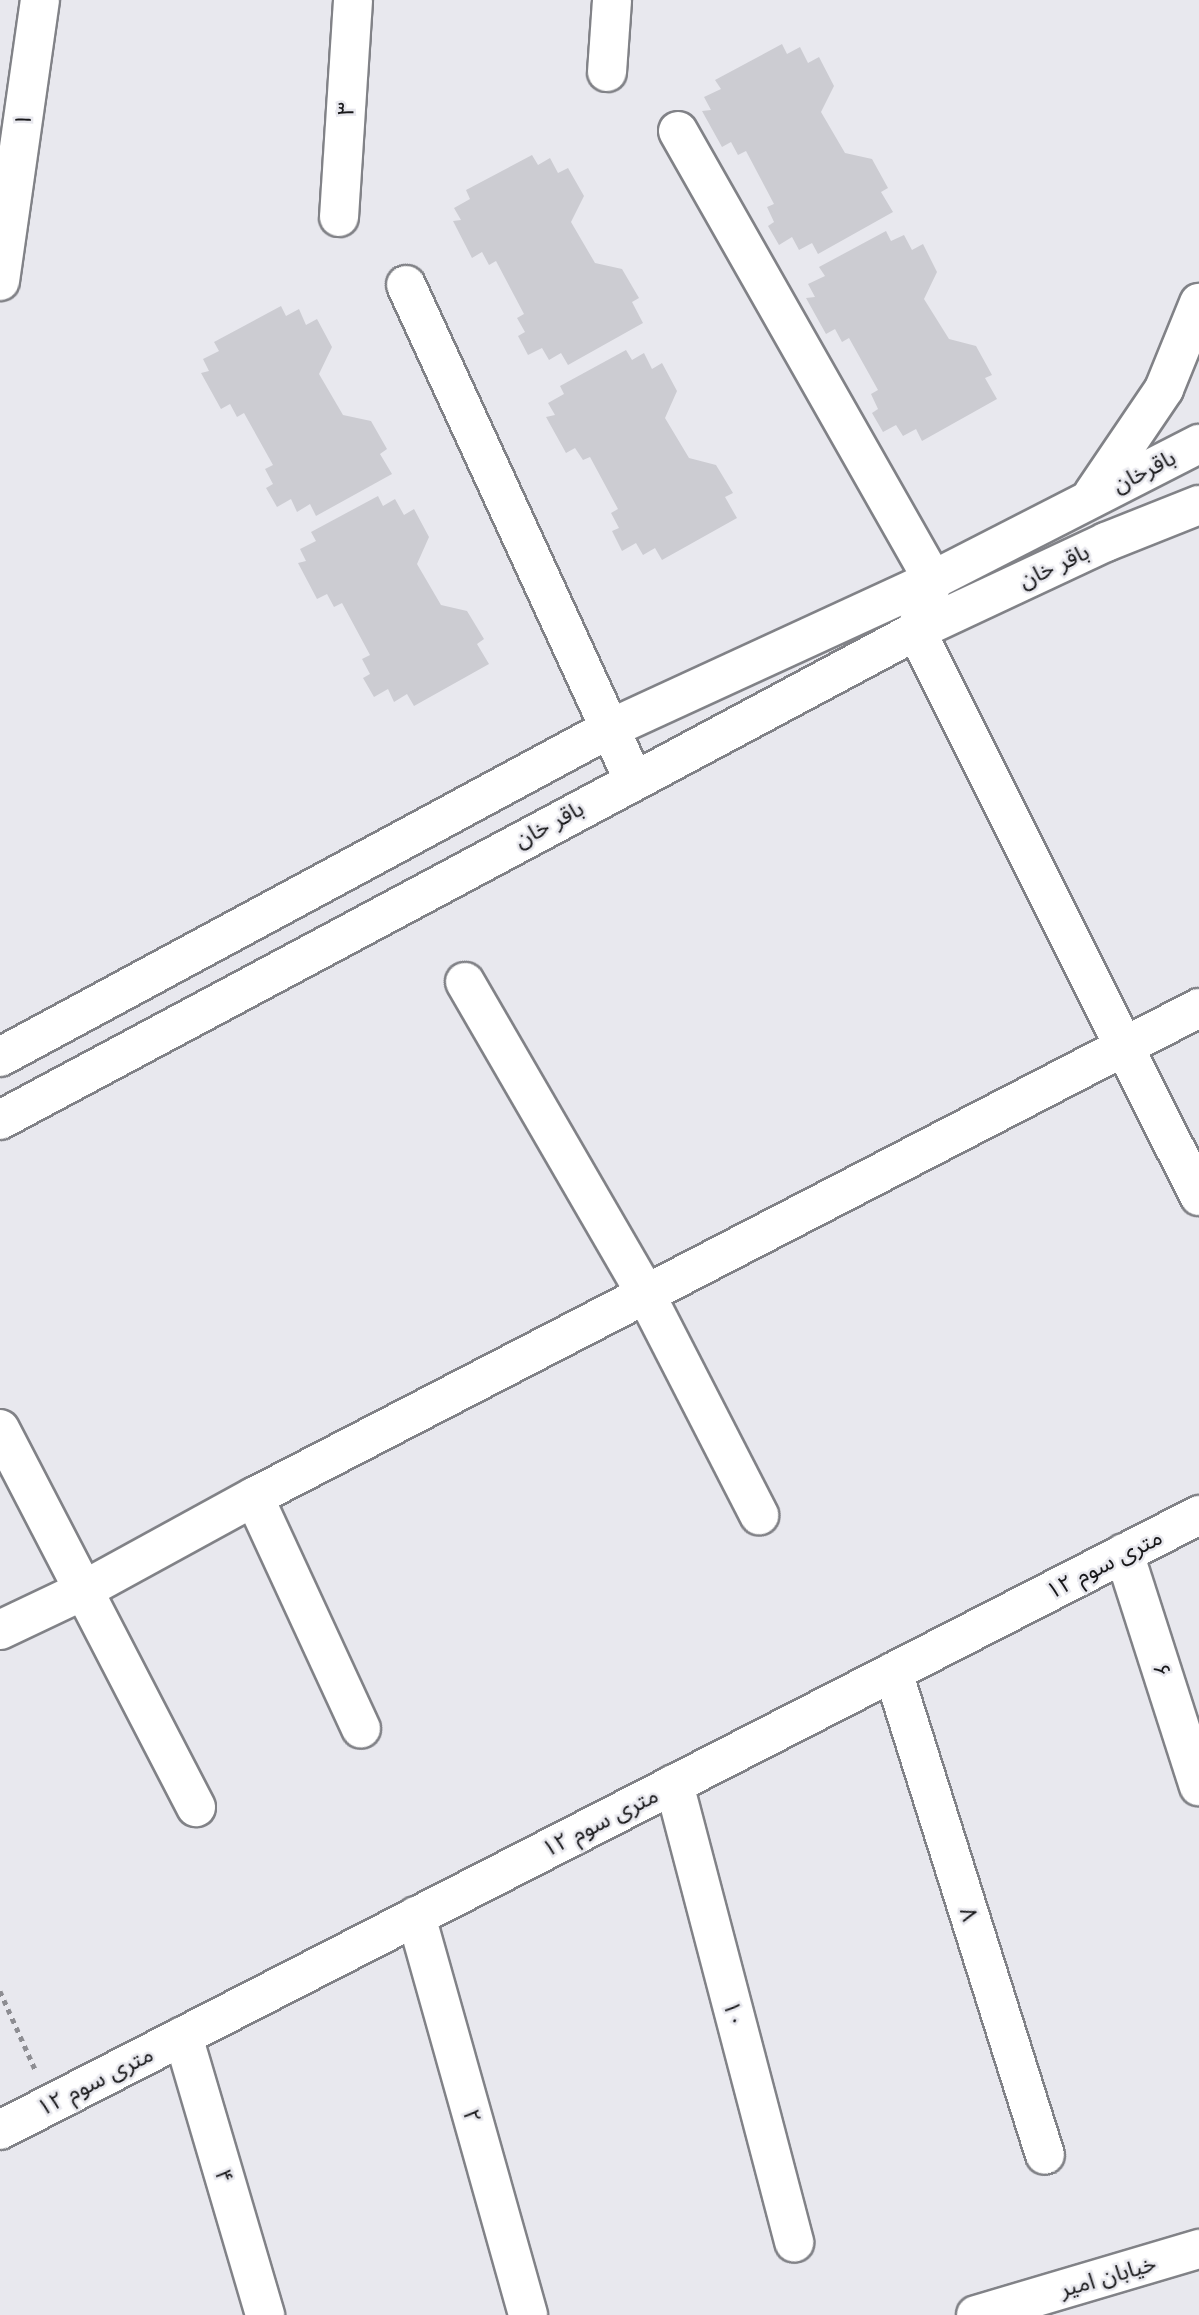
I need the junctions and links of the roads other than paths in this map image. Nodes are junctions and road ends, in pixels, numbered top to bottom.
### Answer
1 (40, 0) edge
2 (353, 0) edge
3 (612, 0) edge
4 (607, 72) dead end
5 (678, 131) dead end
6 (339, 217) dead end
7 (0, 281) edge
8 (406, 285) dead end
9 (1199, 303) edge
10 (1199, 444) edge
11 (1090, 499) junction
12 (1199, 505) edge
13 (1199, 530) edge
14 (1106, 542) junction
15 (933, 580) junction
16 (916, 631) junction
17 (609, 729) junction
18 (633, 779) junction
19 (465, 982) dead end
20 (1199, 1008) edge
21 (1123, 1045) junction
22 (0, 1057) edge
23 (0, 1120) edge
24 (1199, 1196) edge
25 (645, 1293) junction
26 (0, 1429) edge
27 (254, 1497) junction
28 (759, 1515) dead end
29 (1199, 1515) edge
30 (1124, 1553) junction
31 (82, 1591) junction
32 (0, 1630) edge
33 (893, 1672) junction
34 (360, 1729) dead end
35 (674, 1784) junction
36 (1199, 1786) edge
37 (196, 1807) dead end
38 (416, 1916) junction
39 (183, 2036) junction
40 (0, 2130) edge
41 (1045, 2155) dead end
42 (794, 2243) dead end
43 (1199, 2249) edge
44 (265, 2315) edge
45 (528, 2315) edge
46 (976, 2315) edge

1 - 7 street, ۱
2 - 6 street, ۳
3 - 4 street
5 - 15 street
8 - 17 street
9 - 11 street
10 - 11 street, باقرخان
11 - 15 street, باقر خان
12 - 14 street
13 - 14 street
14 - 16 street, باقر خان
15 - 16 street
15 - 17 street, باقر خان
16 - 18 street, باقر خان
16 - 21 street
17 - 18 street
17 - 22 street, باقر خان
18 - 23 street, باقر خان
19 - 25 street
20 - 21 street
21 - 24 street
21 - 25 street
25 - 27 street
25 - 28 street
26 - 31 street
27 - 31 street
27 - 34 street
29 - 30 street, ۱۲ متری سوم
30 - 33 street, ۱۲ متری سوم
30 - 36 street, ۶
31 - 32 street
31 - 37 street
33 - 35 street, ۱۲ متری سوم
33 - 41 street, ۸
35 - 38 street, ۱۲ متری سوم
35 - 42 street, ۱۰
38 - 39 street, ۱۲ متری سوم
38 - 45 street, ۲
39 - 40 street, ۱۲ متری سوم
39 - 44 street, ۴
43 - 46 street, خیابان امیر

